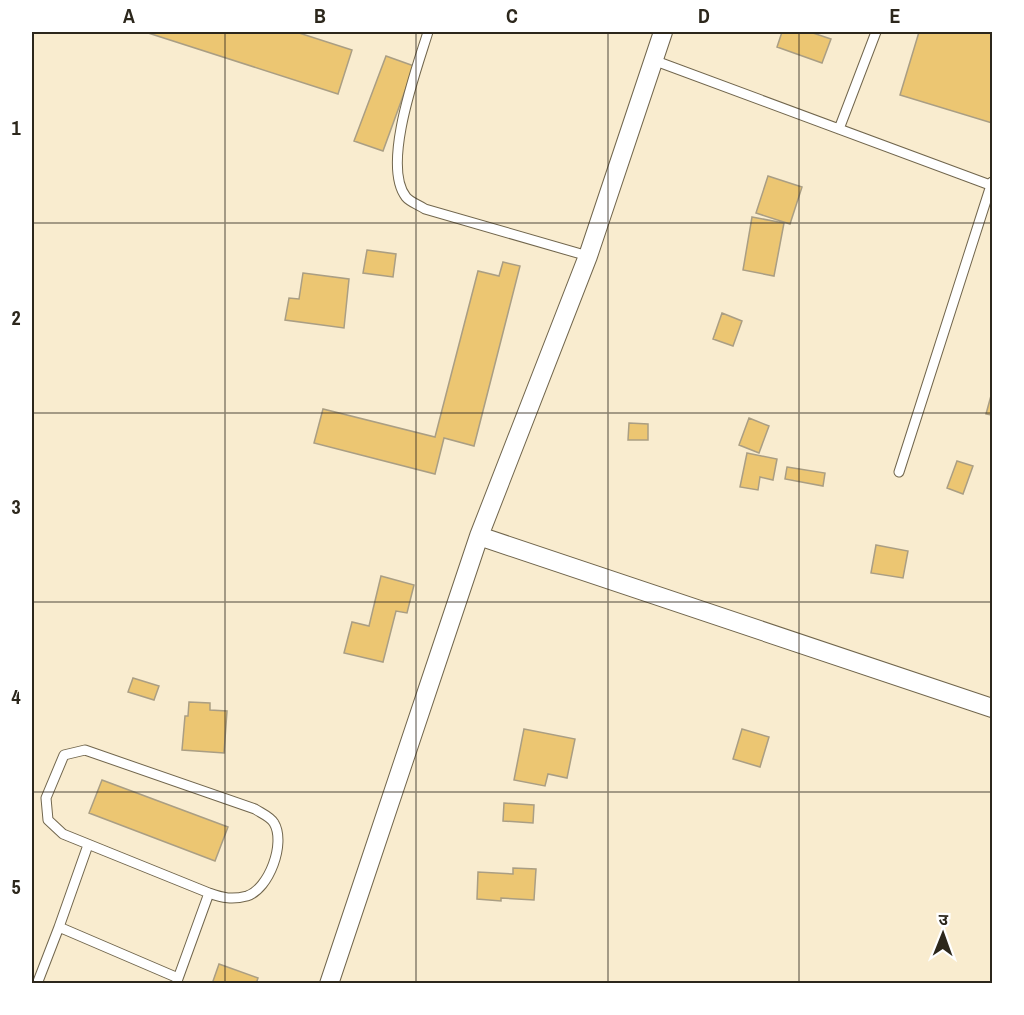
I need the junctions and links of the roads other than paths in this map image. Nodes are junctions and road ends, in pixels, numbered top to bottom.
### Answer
1 (428, 32) edge
2 (663, 32) edge
3 (876, 32) edge
4 (653, 60) junction
5 (839, 129) junction
6 (992, 182) edge
7 (588, 256) junction
8 (899, 472) dead end
9 (479, 536) junction
10 (993, 708) edge
11 (88, 845) junction
12 (209, 893) junction
13 (59, 927) junction
14 (177, 981) edge
15 (37, 984) edge
16 (329, 984) edge

1 - 7 lane
2 - 4 street
3 - 5 lane
4 - 5 lane
4 - 7 street
5 - 6 lane
6 - 8 lane
7 - 9 street
9 - 10 street
9 - 16 street
11 - 12 lane
11 - 12 lane
11 - 13 lane
12 - 14 lane
13 - 14 lane
13 - 15 lane

